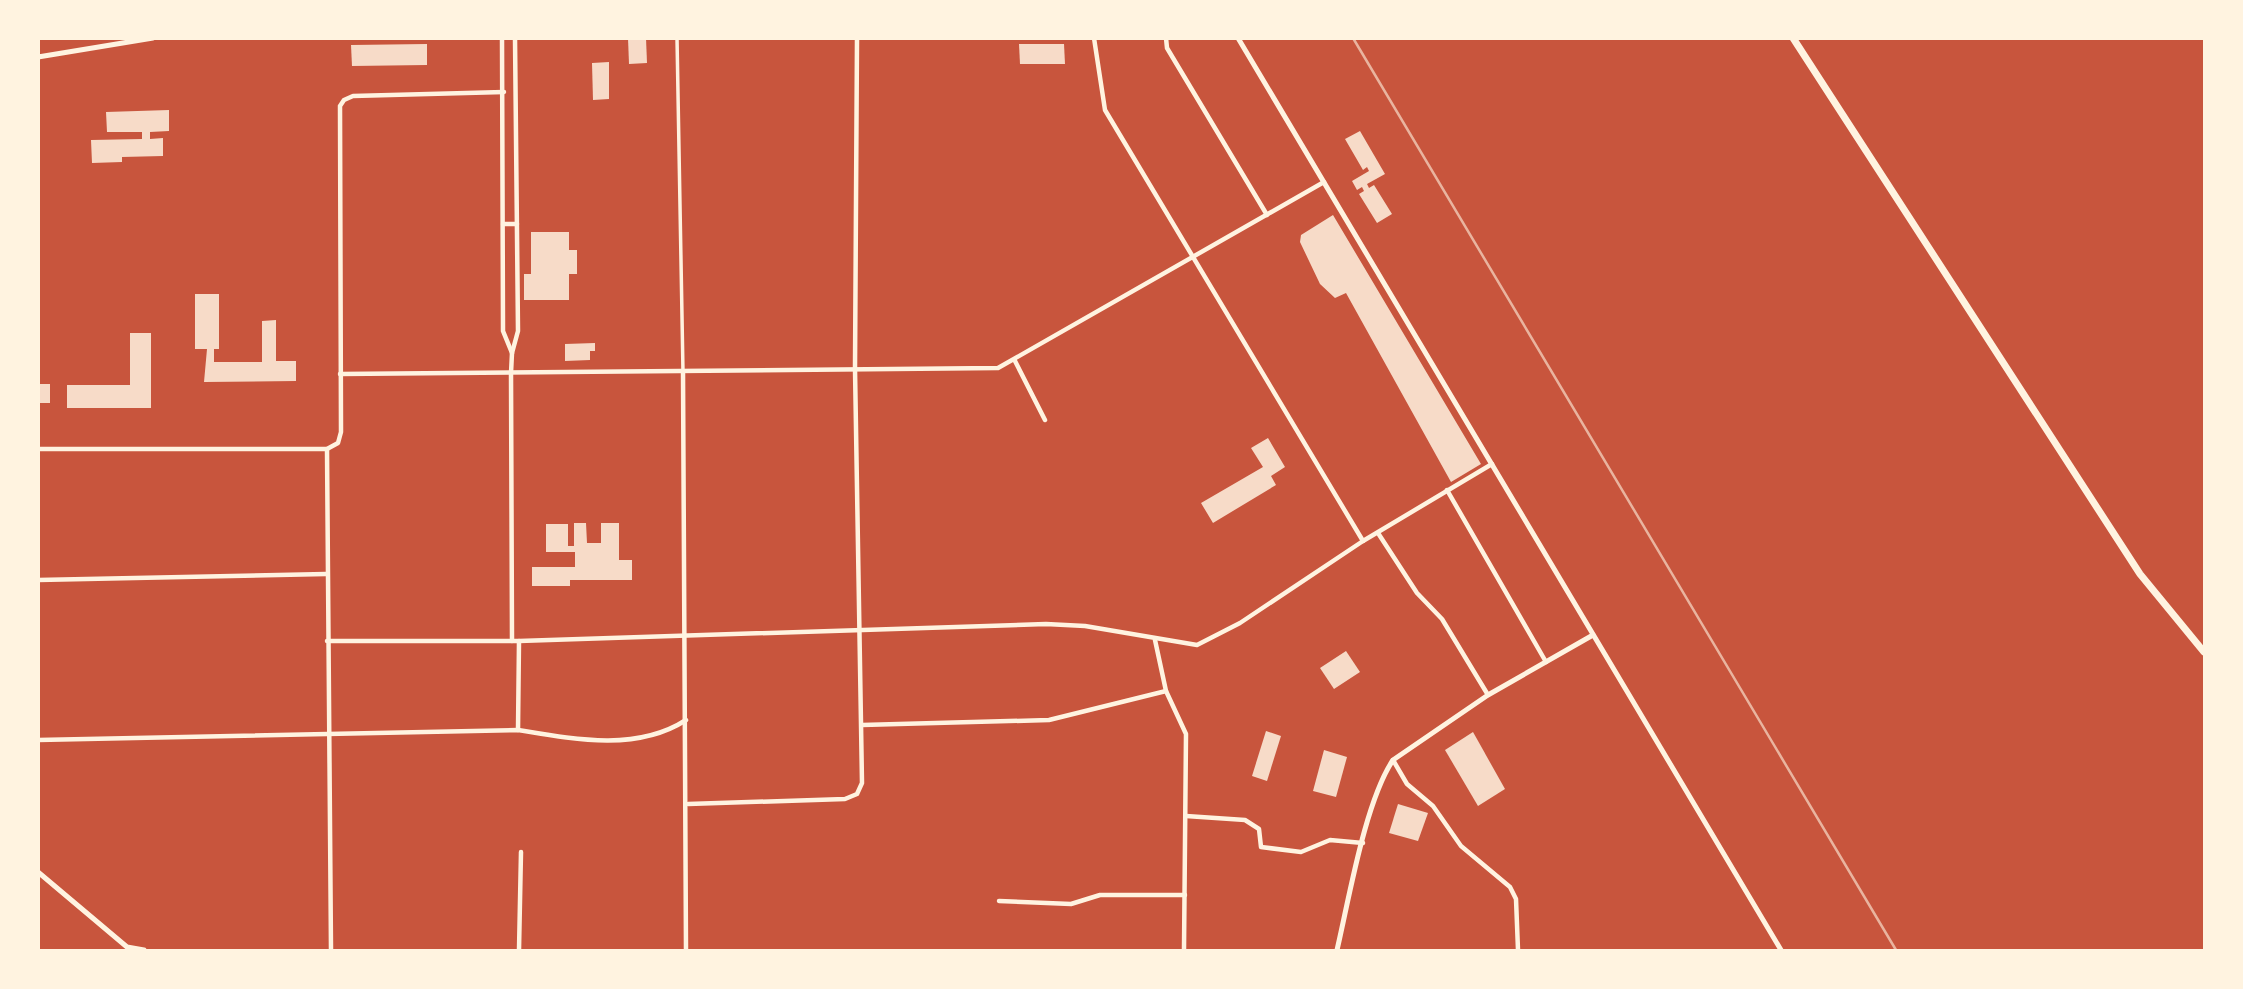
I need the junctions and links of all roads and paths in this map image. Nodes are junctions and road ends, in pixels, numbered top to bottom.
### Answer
1 (153, 38) edge
2 (502, 38) edge
3 (515, 38) edge
4 (677, 38) edge
5 (857, 38) edge
6 (1094, 38) edge
7 (1166, 38) edge
8 (1238, 38) edge
9 (1793, 38) edge
10 (38, 57) edge
11 (504, 92) junction
12 (1324, 182) junction
13 (1267, 215) junction
14 (503, 224) junction
15 (517, 224) junction
16 (1193, 258) junction
17 (512, 354) junction
18 (1015, 361) junction
19 (855, 369) junction
20 (683, 372) junction
21 (511, 373) junction
22 (340, 374) junction
23 (1045, 420) dead end
24 (38, 449) edge
25 (327, 449) junction
26 (1492, 464) junction
27 (1447, 490) junction
28 (1378, 533) junction
29 (1363, 541) junction
30 (326, 574) junction
31 (38, 580) edge
32 (860, 628) junction
33 (685, 634) junction
34 (1593, 635) junction
35 (512, 640) junction
36 (1155, 640) junction
37 (327, 641) junction
38 (519, 641) junction
39 (2204, 652) edge
40 (1546, 662) junction
41 (1166, 691) junction
42 (1488, 695) junction
43 (687, 720) junction
44 (862, 725) junction
45 (518, 730) junction
46 (331, 736) junction
47 (38, 740) edge
48 (1393, 760) junction
49 (688, 804) junction
50 (1186, 816) junction
51 (1363, 843) junction
52 (522, 852) dead end
53 (41, 875) edge
54 (38, 882) edge
55 (1185, 895) junction
56 (999, 901) dead end
57 (144, 950) edge
58 (331, 950) edge
59 (519, 950) edge
60 (686, 950) edge
61 (1184, 950) edge
62 (1337, 950) edge
63 (1518, 950) edge
64 (1781, 950) edge

1 - 10 street
2 - 11 street
3 - 15 street
4 - 20 street
5 - 19 street
6 - 16 street
7 - 13 street
8 - 12 street
9 - 39 highway
11 - 14 street
11 - 22 street
12 - 13 street
12 - 26 street
13 - 16 street
14 - 15 street
14 - 17 street
15 - 17 street
16 - 18 street
16 - 29 street
17 - 21 street
18 - 19 street
18 - 23 street
19 - 20 street
19 - 32 street
20 - 21 street
20 - 33 street
21 - 22 street
21 - 35 street
22 - 25 street
24 - 25 street
25 - 30 street
26 - 27 street
26 - 34 street
27 - 28 street
27 - 40 street
28 - 29 street
28 - 42 street
29 - 36 street
30 - 31 street
30 - 37 street
32 - 33 street
32 - 36 street
32 - 44 street
33 - 38 street
33 - 43 street
34 - 40 street
34 - 64 street
35 - 37 street
35 - 38 street
36 - 41 street
37 - 46 street
38 - 45 street
40 - 42 street
41 - 44 street
41 - 50 street
42 - 48 street
43 - 45 street
43 - 49 street
44 - 49 street
45 - 46 street
46 - 47 street
46 - 58 street
48 - 51 street
48 - 63 street
49 - 60 street
50 - 51 street
50 - 55 street
51 - 62 street
52 - 59 street
53 - 54 street
53 - 57 street
55 - 56 street
55 - 61 street

